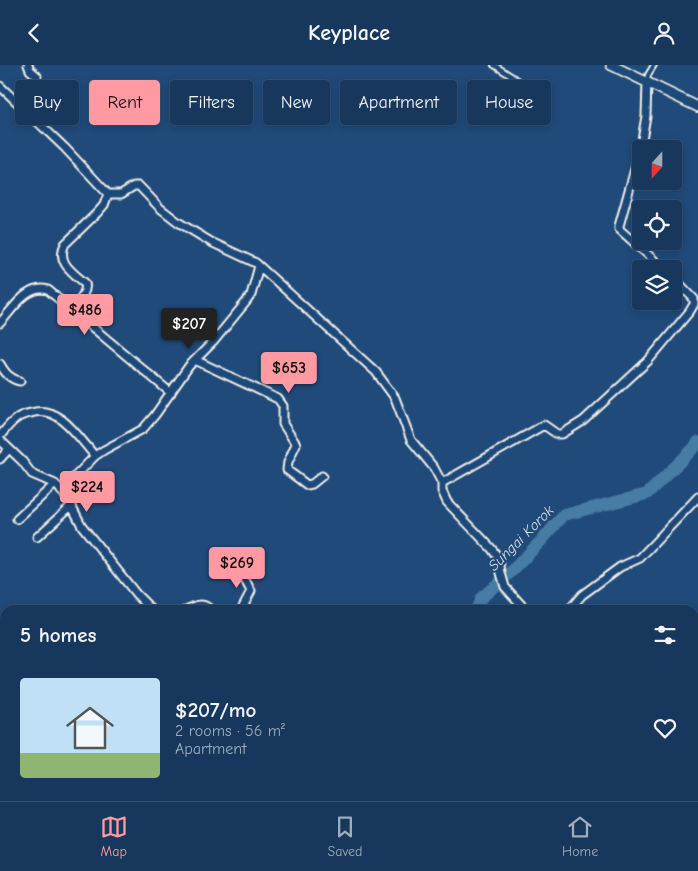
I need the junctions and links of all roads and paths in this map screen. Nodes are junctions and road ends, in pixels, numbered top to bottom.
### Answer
1 (28, 65) edge
2 (494, 65) edge
3 (611, 65) edge
4 (654, 65) edge
5 (37, 76) dead end
6 (517, 80) edge
7 (647, 82) junction
8 (0, 86) edge
9 (698, 107) edge
10 (108, 194) junction
11 (654, 260) edge
12 (259, 266) junction
13 (682, 286) edge
14 (71, 309) junction
15 (0, 323) edge
16 (194, 360) junction
17 (0, 364) edge
18 (20, 381) dead end
19 (171, 393) junction
20 (0, 436) edge
21 (0, 440) edge
22 (9, 449) junction
23 (95, 456) junction
24 (0, 459) edge
25 (322, 476) dead end
26 (442, 483) junction
27 (55, 484) junction
28 (61, 491) junction
29 (698, 497) edge
30 (71, 506) junction
31 (17, 519) dead end
32 (37, 537) dead end
33 (245, 573) dead end
34 (147, 605) edge
35 (244, 605) edge
36 (521, 605) edge
37 (573, 605) edge

1 - 5 street
2 - 6 lane
3 - 7 street
4 - 7 lane
7 - 9 street
7 - 11 street
8 - 10 street
10 - 12 street
10 - 14 street
12 - 16 street
12 - 26 street
13 - 26 street
14 - 15 street
14 - 19 street
16 - 19 street
16 - 25 street
17 - 18 street
19 - 23 street
20 - 23 street
21 - 22 street
22 - 24 street
22 - 27 street
23 - 28 street
26 - 36 street
27 - 28 street
27 - 31 street
28 - 30 street
29 - 37 street
30 - 32 street
30 - 34 street
33 - 35 street

